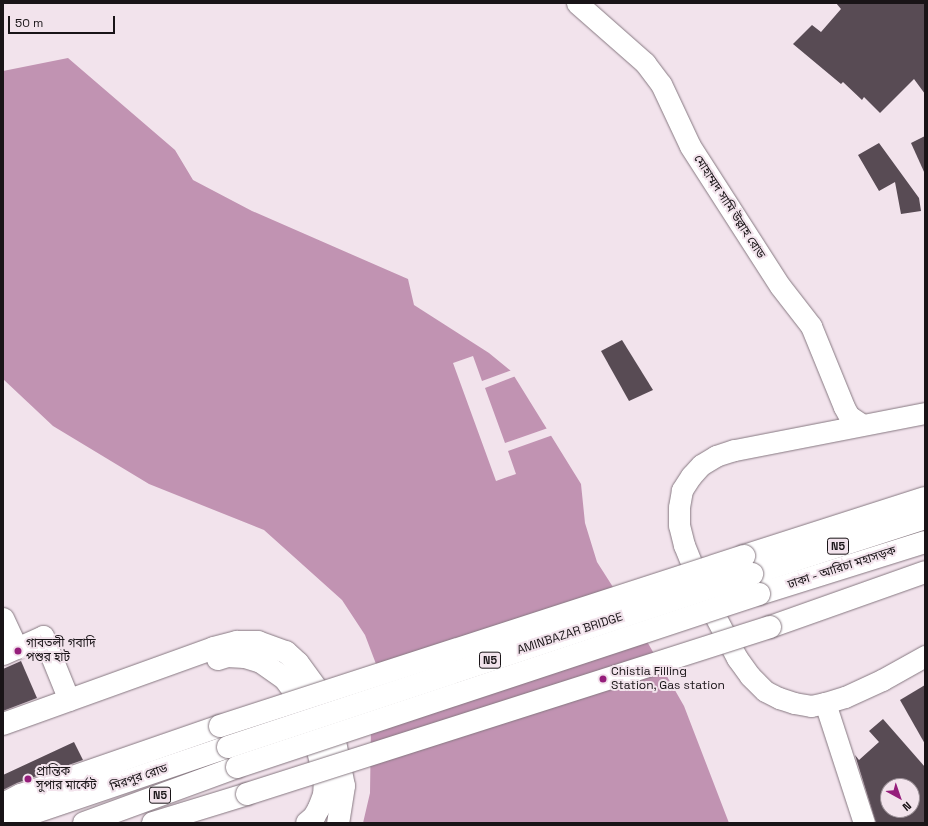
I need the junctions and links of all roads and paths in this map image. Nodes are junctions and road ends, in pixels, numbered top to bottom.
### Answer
1 (576, 3) edge
2 (925, 413) edge
3 (861, 424) junction
4 (925, 498) edge
5 (925, 518) edge
6 (925, 542) edge
7 (748, 565) junction
8 (925, 572) edge
9 (760, 594) joint
10 (3, 618) edge
11 (10, 651) edge
12 (925, 656) edge
13 (69, 700) junction
14 (825, 703) junction
15 (3, 724) edge
16 (3, 737) edge
17 (228, 747) joint
18 (3, 804) edge
19 (3, 823) edge
20 (84, 823) edge
21 (152, 823) edge
22 (307, 823) edge
23 (338, 823) edge
24 (864, 823) edge

1 - 3 street, মোহাম্মদ সামি উল্লাহ রোড
2 - 3 street
3 - 14 street
4 - 7 highway
5 - 7 highway, ঢাকা - আরিচা মহাসড়ক / N5
6 - 9 highway, ঢাকা - আরিচা মহাসড়ক / N5
7 - 17 highway, AMINBAZAR BRIDGE / N5, bridge
7 - 18 highway, AMINBAZAR BRIDGE, bridge
8 - 21 highway, bridge
9 - 20 highway, AMINBAZAR BRIDGE / N5, bridge
10 - 11 street
11 - 13 street
12 - 14 street
13 - 15 highway
13 - 23 highway
14 - 24 street
16 - 22 highway
17 - 19 highway, মিরপুর রোড

